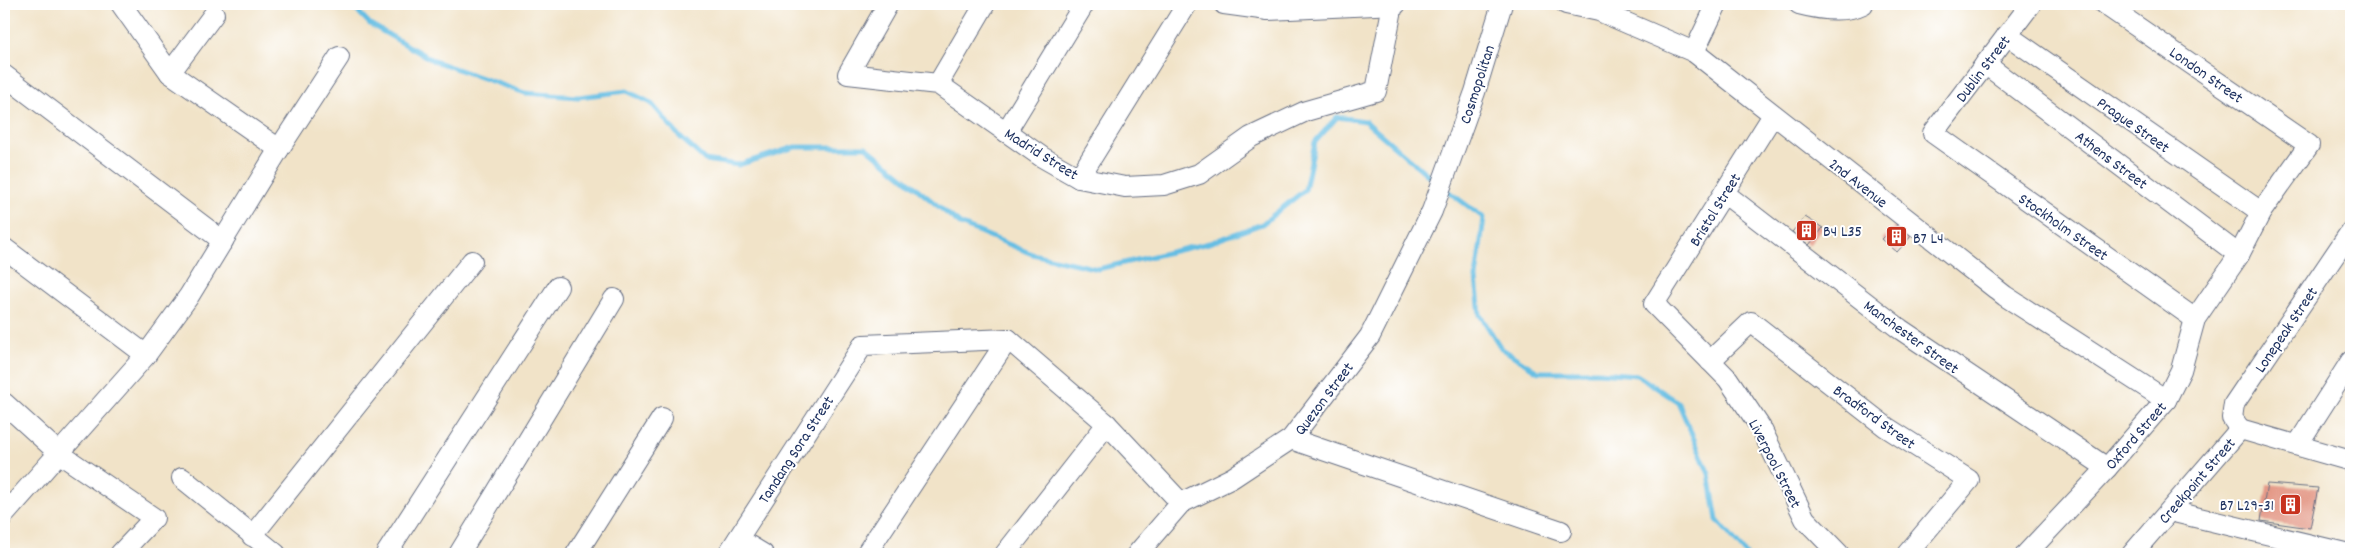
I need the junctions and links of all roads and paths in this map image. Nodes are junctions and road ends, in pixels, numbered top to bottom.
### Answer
1 (121, 4) edge
2 (888, 4) edge
3 (985, 4) edge
4 (1084, 4) edge
5 (1187, 4) edge
6 (1224, 4) edge
7 (1394, 4) edge
8 (1502, 4) edge
9 (1566, 4) edge
10 (1717, 4) edge
11 (1799, 4) edge
12 (1863, 4) edge
13 (2031, 4) edge
14 (2104, 4) edge
15 (1600, 7) edge
16 (214, 14) dead end
17 (2007, 35) junction
18 (1694, 52) junction
19 (338, 57) dead end
20 (1985, 64) junction
21 (170, 73) junction
22 (4, 75) edge
23 (938, 84) junction
24 (1773, 115) junction
25 (1006, 132) junction
26 (1933, 132) joint
27 (2309, 145) joint
28 (279, 149) junction
29 (1079, 178) junction
30 (1724, 193) junction
31 (1432, 211) joint
32 (2261, 212) junction
33 (2351, 231) edge
34 (222, 241) junction
35 (4, 248) edge
36 (2239, 254) junction
37 (472, 261) dead end
38 (558, 287) dead end
39 (614, 299) dead end
40 (1654, 304) joint
41 (2195, 319) junction
42 (1008, 339) junction
43 (146, 356) junction
44 (1710, 361) junction
45 (2349, 369) edge
46 (2166, 400) junction
47 (4, 403) edge
48 (662, 418) dead end
49 (1107, 424) junction
50 (2240, 429) junction
51 (1291, 439) junction
52 (2298, 444) junction
53 (60, 454) junction
54 (2351, 461) edge
55 (2107, 468) junction
56 (182, 478) dead end
57 (1181, 503) junction
58 (2170, 511) junction
59 (4, 515) edge
60 (1561, 531) dead end
61 (252, 536) junction
62 (733, 547) edge
63 (120, 554) edge
64 (276, 554) edge
65 (386, 554) edge
66 (459, 554) edge
67 (576, 554) edge
68 (763, 554) edge
69 (866, 554) edge
70 (1005, 554) edge
71 (1137, 554) edge
72 (1839, 554) edge
73 (1907, 554) edge
74 (2026, 554) edge
75 (2132, 554) edge
76 (2350, 554) edge

1 - 21 street
2 - 23 street, Madrid Street
3 - 23 street
4 - 25 street
5 - 29 street
6 - 7 street
7 - 29 street, Madrid Street
8 - 31 street, Cosmopolitan
9 - 15 street, 2nd Avenue
10 - 18 street
11 - 12 street
13 - 17 street, Dublin Street
14 - 27 street, London Street
15 - 18 street, 2nd Avenue
16 - 21 street
17 - 20 street, Dublin Street
17 - 32 street, Prague Street
18 - 24 street, 2nd Avenue
19 - 28 street
20 - 26 street, Dublin Street
20 - 36 street, Athens Street
21 - 28 street
22 - 34 street
23 - 25 street, Madrid Street
24 - 30 street, Bristol Street
24 - 46 street, 2nd Avenue
25 - 29 street, Madrid Street
26 - 41 street, Stockholm Street
27 - 32 street, Oxford Street
28 - 34 street
30 - 40 street, Bristol Street
30 - 55 street, Manchester Street
31 - 51 street, Quezon Street
32 - 36 street, Oxford Street
33 - 50 street, Lonepeak Street
34 - 43 street
35 - 43 street
36 - 41 street, Oxford Street
37 - 61 street
38 - 65 street
39 - 66 street
40 - 44 street, Liverpool Street
41 - 46 street, Oxford Street
42 - 49 street
42 - 62 street, Tandang Sora Street
42 - 69 street
43 - 53 street
44 - 72 street, Liverpool Street
44 - 73 street, Bradford Street
45 - 52 street
46 - 55 street, Oxford Street
47 - 53 street
48 - 67 street
49 - 57 street
49 - 70 street
50 - 52 street
50 - 58 street, Creekpoint Street
51 - 57 street, Quezon Street
51 - 60 street
52 - 54 street
53 - 59 street
53 - 63 street
55 - 74 street, Oxford Street
56 - 61 street
57 - 71 street, Quezon Street
58 - 75 street, Creekpoint Street
58 - 76 street
61 - 64 street
62 - 68 street

